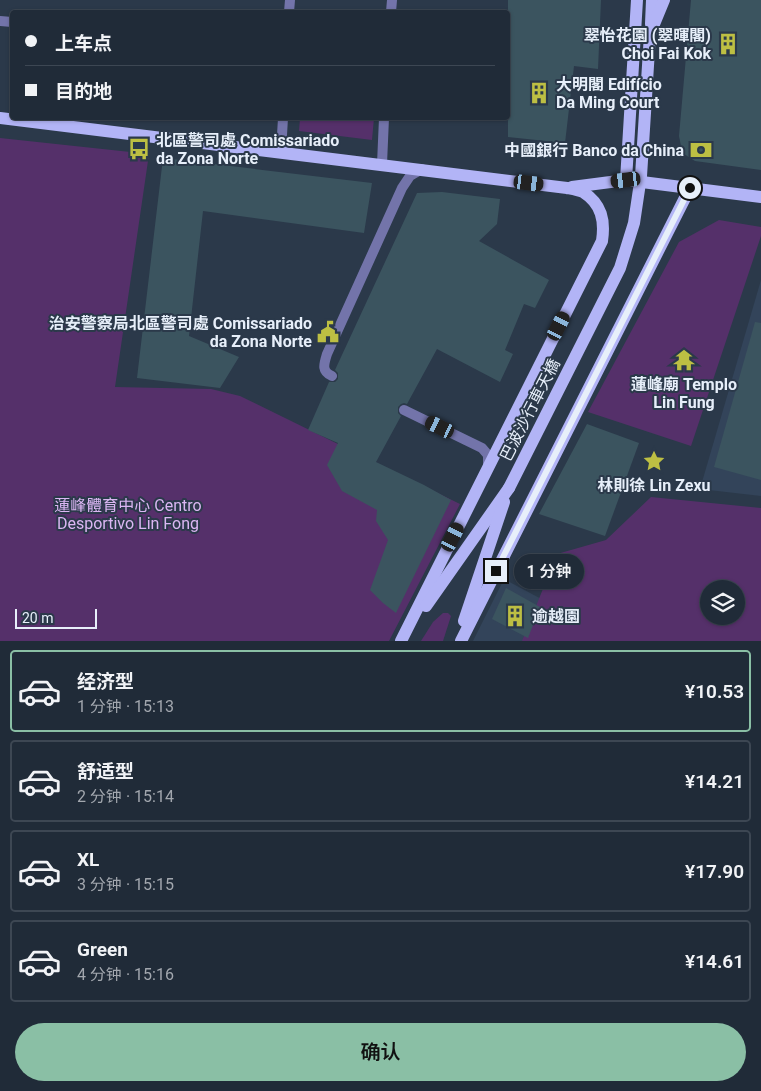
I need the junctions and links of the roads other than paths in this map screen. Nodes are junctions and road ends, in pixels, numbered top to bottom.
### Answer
1 (637, 0) edge
2 (652, 0) edge
3 (664, 0) edge
4 (650, 34) junction
5 (17, 120) edge
6 (283, 120) edge
7 (384, 120) edge
8 (281, 152) junction
9 (382, 164) junction
10 (399, 167) junction
11 (422, 170) junction
12 (626, 180) junction
13 (402, 188) junction
14 (567, 188) junction
15 (696, 189) junction
16 (761, 197) edge
17 (332, 376) dead end
18 (404, 410) dead end
19 (488, 468) junction
20 (508, 488) junction
21 (401, 641) edge
22 (459, 641) edge

1 - 12 main road
2 - 4 main road, 巴波沙行車天橋
3 - 4 main road
4 - 20 main road, 巴波沙行車天橋, bridge
5 - 8 main road
6 - 8 street
7 - 9 street
8 - 9 main road
9 - 10 main road
10 - 11 main road
10 - 13 street
11 - 13 street
11 - 14 main road
12 - 14 main road
12 - 15 main road
13 - 17 street
14 - 19 main road
15 - 16 main road
15 - 22 main road
18 - 19 street
19 - 21 main road
20 - 21 main road
20 - 22 main road

